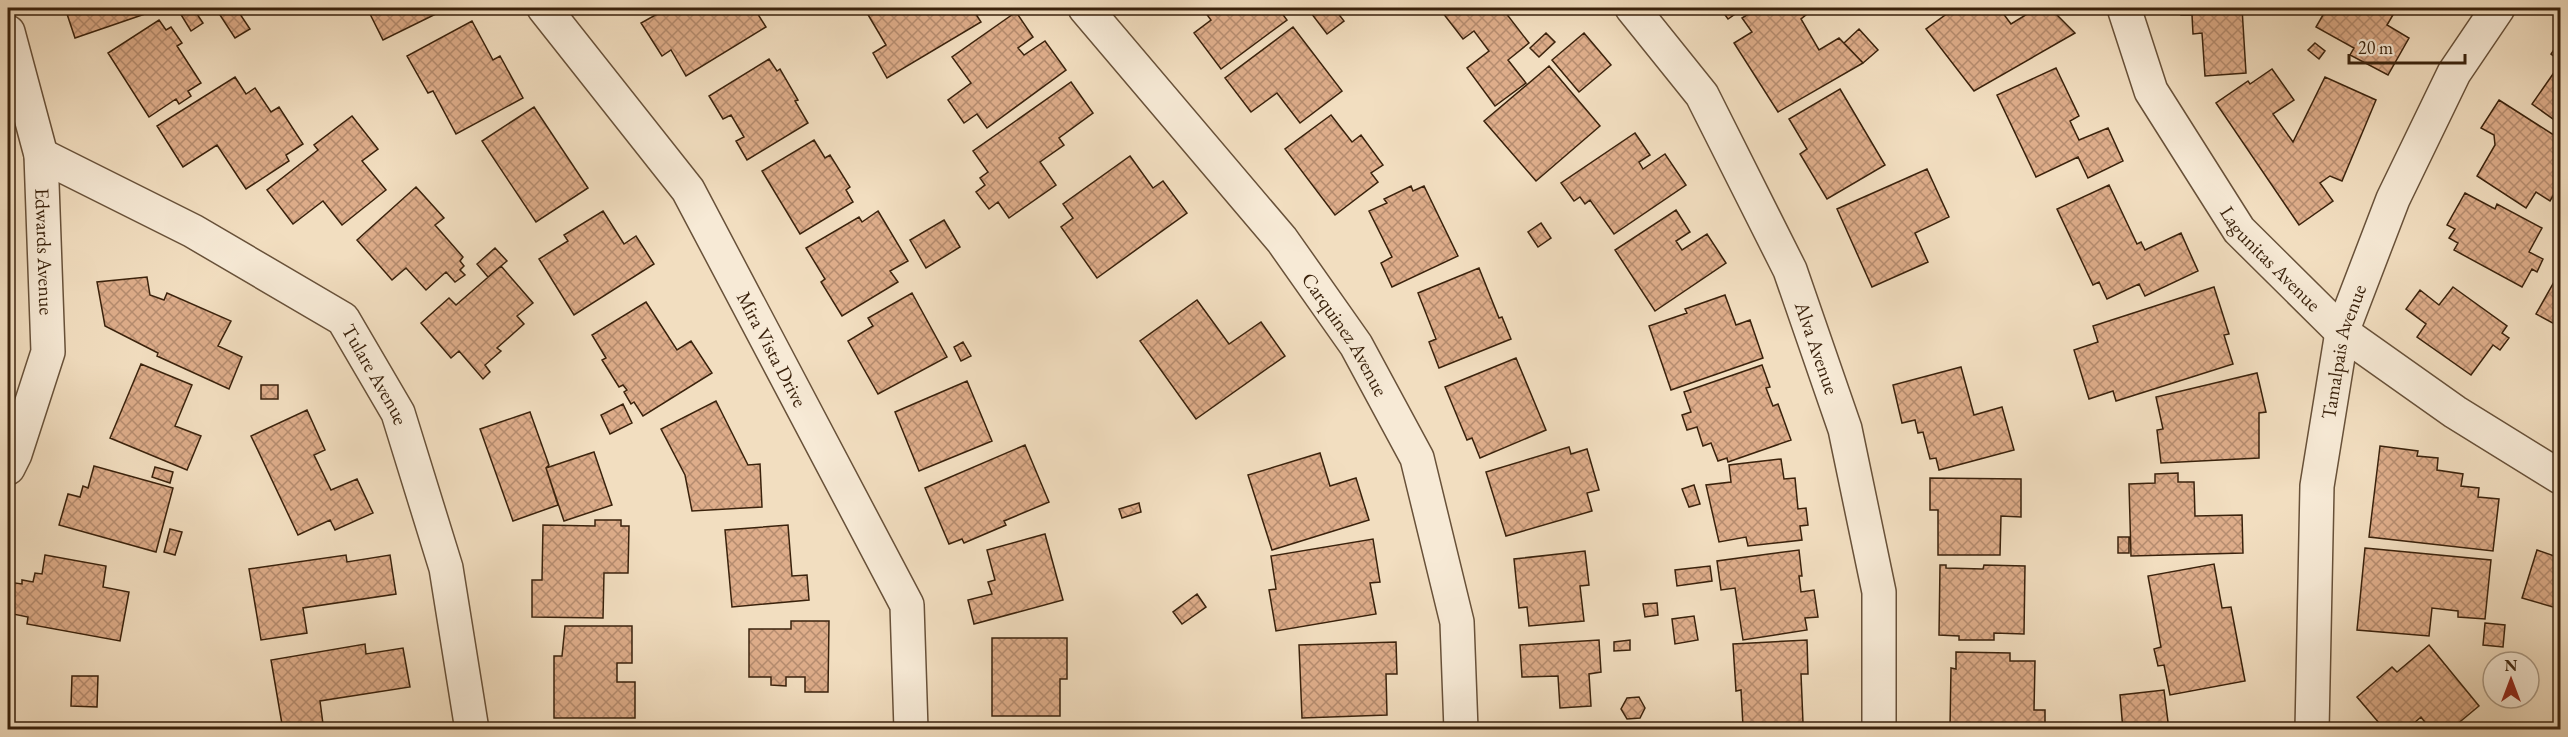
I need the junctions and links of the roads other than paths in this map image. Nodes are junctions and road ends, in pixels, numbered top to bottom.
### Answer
1 (544, 8) edge
2 (1085, 8) edge
3 (1632, 8) edge
4 (2124, 8) edge
5 (2498, 8) edge
6 (8, 32) edge
7 (41, 155) junction
8 (2342, 332) junction
9 (8, 468) edge
10 (2560, 477) edge
11 (472, 729) edge
12 (911, 729) edge
13 (1461, 729) edge
14 (1879, 729) edge
15 (2312, 729) edge

1 - 12 street, Mira Vista Drive
2 - 13 street, Carquinez Avenue
3 - 14 street, Alva Avenue
4 - 8 street, Lagunitas Avenue
5 - 8 street, Tamalpais Avenue
6 - 7 street, Edwards Avenue
7 - 9 street, Edwards Avenue
7 - 11 street, Tulare Avenue
8 - 10 street, Lagunitas Avenue
8 - 15 street, Tamalpais Avenue

